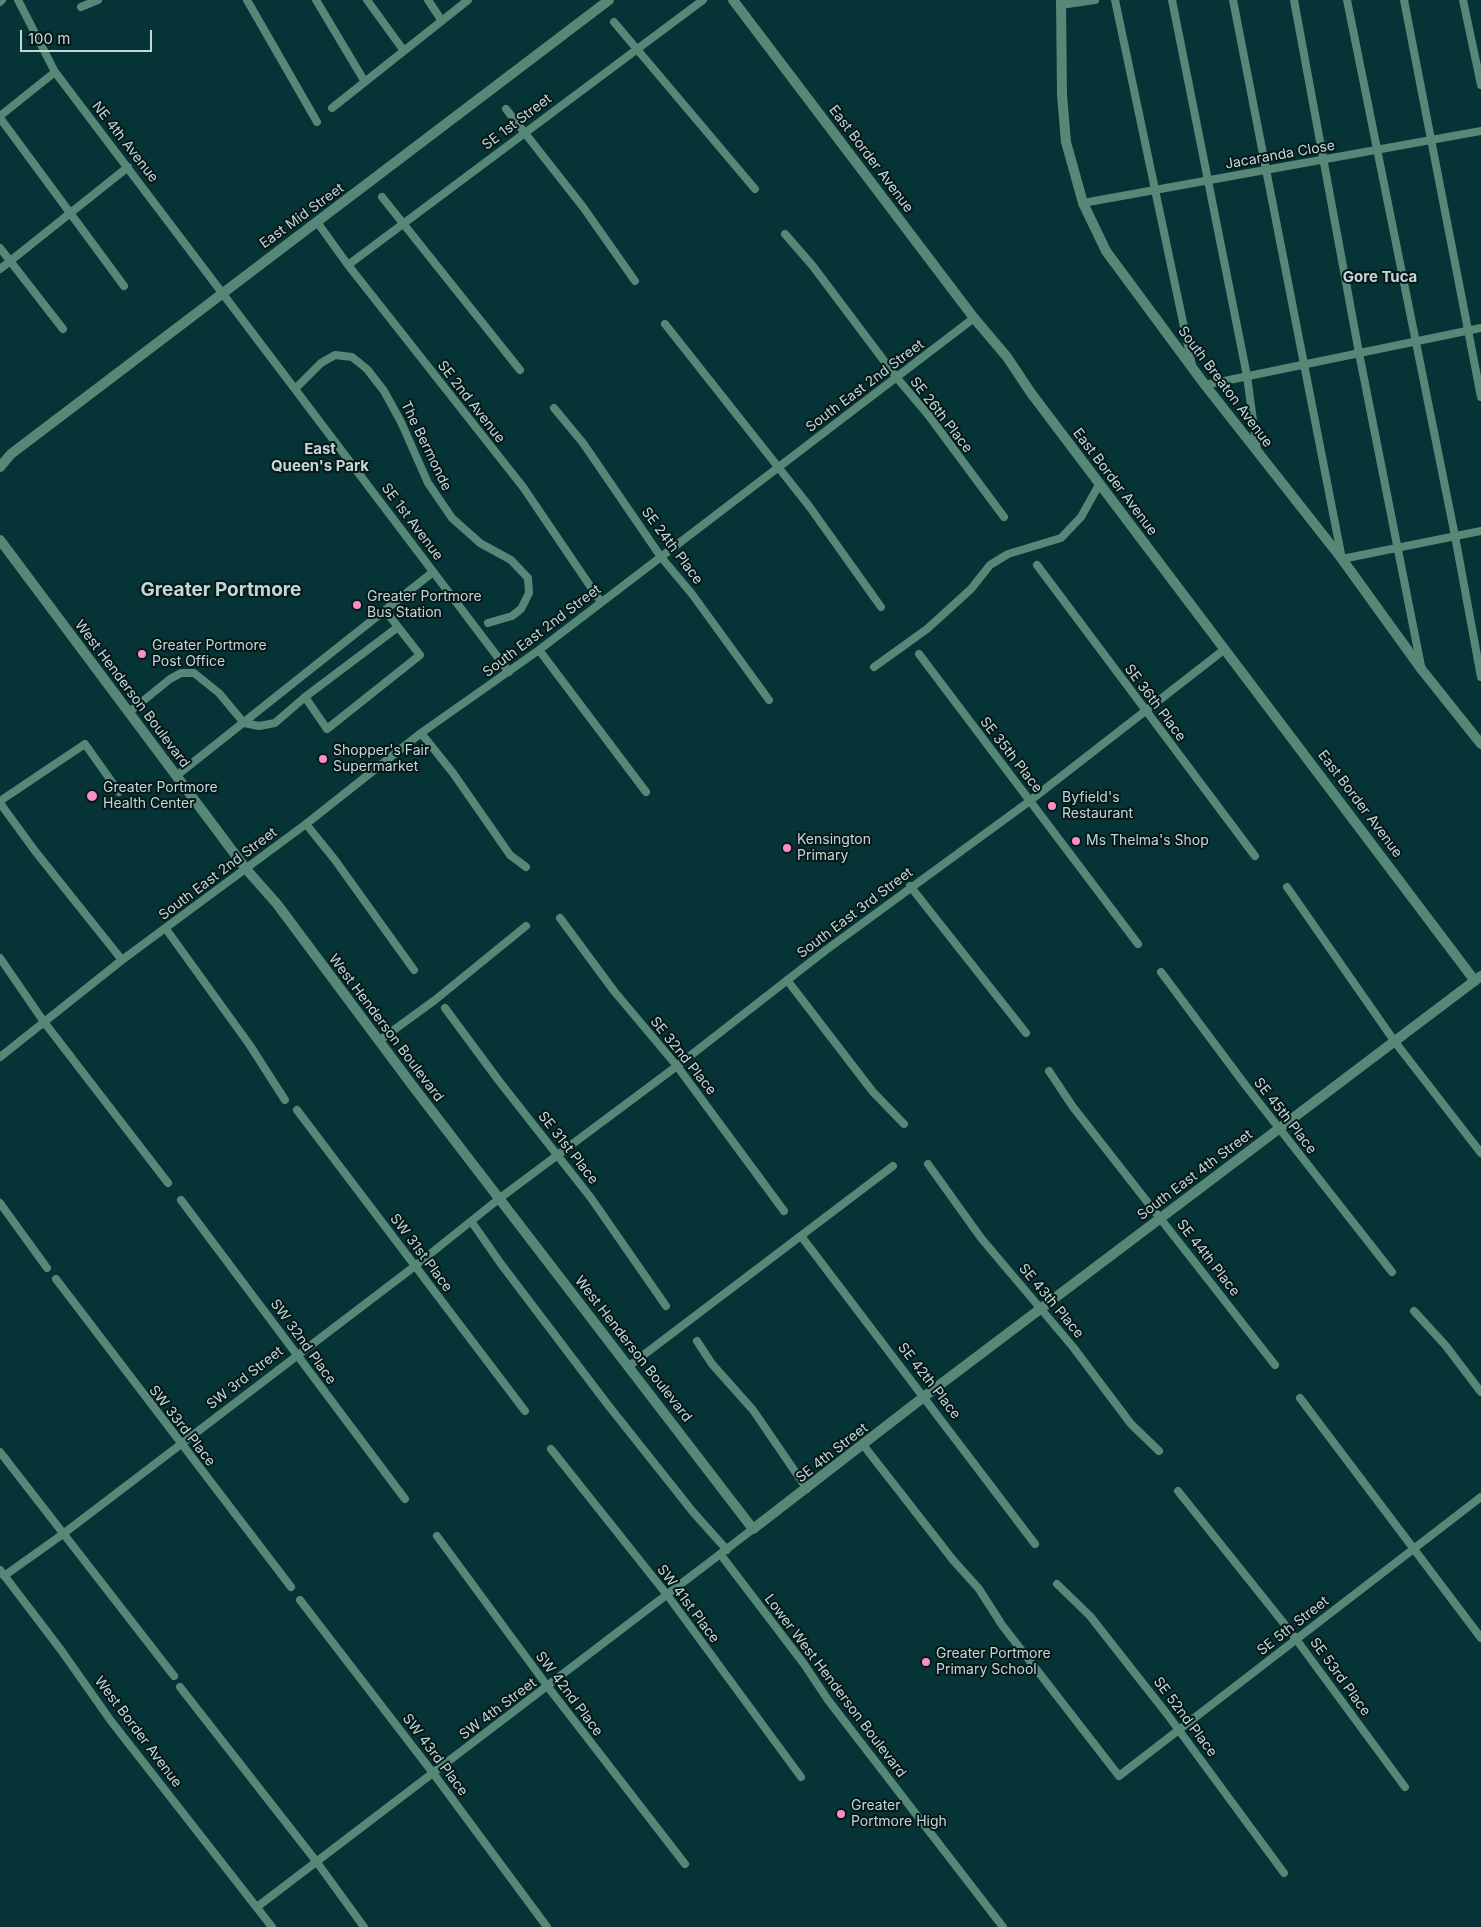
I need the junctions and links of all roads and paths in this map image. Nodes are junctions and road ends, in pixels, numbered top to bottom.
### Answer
1 (18, 0) edge
2 (98, 0) edge
3 (247, 0) edge
4 (316, 0) edge
5 (367, 0) edge
6 (428, 0) edge
7 (468, 0) edge
8 (610, 0) edge
9 (703, 0) edge
10 (733, 0) edge
11 (1095, 0) edge
12 (1115, 0) edge
13 (1172, 0) edge
14 (1233, 0) edge
15 (1294, 0) edge
16 (1346, 0) edge
17 (1404, 0) edge
18 (1463, 0) edge
19 (1061, 3) edge
20 (81, 7) dead end
21 (442, 21) junction
22 (614, 22) dead end
23 (635, 50) junction
24 (404, 51) junction
25 (56, 72) junction
26 (365, 82) junction
27 (1481, 85) edge
28 (332, 108) dead end
29 (506, 109) dead end
30 (0, 117) edge
31 (317, 122) dead end
32 (1481, 131) edge
33 (525, 132) junction
34 (1432, 140) junction
35 (1377, 150) junction
36 (1323, 161) junction
37 (128, 167) junction
38 (1268, 170) junction
39 (1209, 180) junction
40 (755, 189) dead end
41 (1154, 190) junction
42 (382, 197) dead end
43 (1083, 203) junction
44 (70, 213) junction
45 (317, 222) junction
46 (405, 223) junction
47 (785, 234) dead end
48 (0, 248) edge
49 (10, 261) junction
50 (348, 265) junction
51 (0, 269) edge
52 (635, 281) dead end
53 (124, 286) dead end
54 (222, 292) junction
55 (974, 318) junction
56 (666, 324) dead end
57 (1481, 328) edge
58 (63, 329) dead end
59 (1468, 331) junction
60 (1416, 341) junction
61 (1359, 353) junction
62 (1305, 364) junction
63 (1192, 366) junction
64 (520, 370) dead end
65 (1247, 376) junction
66 (897, 378) junction
67 (1205, 385) junction
68 (295, 389) junction
69 (1481, 397) edge
70 (554, 408) dead end
71 (1257, 453) junction
72 (11, 454) junction
73 (0, 456) edge
74 (0, 467) edge
75 (777, 468) junction
76 (1100, 483) junction
77 (1004, 517) dead end
78 (1481, 531) edge
79 (1455, 536) junction
80 (0, 540) edge
81 (1397, 547) junction
82 (661, 557) junction
83 (1342, 559) junction
84 (1037, 565) dead end
85 (433, 572) junction
86 (601, 602) junction
87 (881, 607) dead end
88 (385, 610) junction
89 (488, 623) dead end
90 (398, 627) junction
91 (1225, 649) junction
92 (540, 650) junction
93 (919, 654) dead end
94 (874, 666) dead end
95 (1422, 670) junction
96 (509, 672) junction
97 (1481, 678) edge
98 (305, 697) junction
99 (769, 700) dead end
100 (1145, 711) junction
101 (128, 713) junction
102 (244, 723) junction
103 (421, 733) junction
104 (1477, 733) edge
105 (1481, 744) edge
106 (176, 776) junction
107 (119, 792) dead end
108 (646, 792) dead end
109 (1030, 800) junction
110 (0, 802) edge
111 (306, 824) junction
112 (1255, 856) dead end
113 (526, 867) dead end
114 (246, 869) junction
115 (910, 886) junction
116 (1287, 887) dead end
117 (560, 918) dead end
118 (526, 926) dead end
119 (166, 929) junction
120 (1138, 944) dead end
121 (0, 958) edge
122 (122, 960) junction
123 (414, 970) dead end
124 (1161, 972) dead end
125 (788, 980) junction
126 (1479, 982) edge
127 (445, 1008) dead end
128 (44, 1022) junction
129 (1026, 1033) dead end
130 (380, 1040) junction
131 (1395, 1042) junction
132 (0, 1057) edge
133 (677, 1066) junction
134 (1049, 1071) dead end
135 (285, 1100) dead end
136 (297, 1110) dead end
137 (904, 1124) dead end
138 (1279, 1129) junction
139 (1481, 1153) edge
140 (558, 1156) junction
141 (928, 1164) dead end
142 (894, 1166) dead end
143 (168, 1183) dead end
144 (500, 1198) junction
145 (182, 1200) dead end
146 (0, 1203) edge
147 (784, 1211) dead end
148 (1161, 1218) junction
149 (471, 1221) junction
150 (801, 1236) junction
151 (415, 1266) junction
152 (47, 1268) dead end
153 (1392, 1272) dead end
154 (56, 1279) dead end
155 (666, 1306) dead end
156 (1042, 1310) junction
157 (1414, 1311) dead end
158 (697, 1341) dead end
159 (297, 1354) junction
160 (1275, 1365) dead end
161 (629, 1366) junction
162 (1481, 1392) edge
163 (925, 1396) junction
164 (1300, 1398) dead end
165 (525, 1411) dead end
166 (180, 1444) junction
167 (864, 1446) junction
168 (551, 1449) dead end
169 (1158, 1451) dead end
170 (0, 1452) edge
171 (808, 1489) junction
172 (1178, 1491) dead end
173 (1481, 1497) edge
174 (405, 1499) dead end
175 (754, 1529) junction
176 (63, 1534) junction
177 (437, 1536) dead end
178 (1035, 1544) dead end
179 (1413, 1549) junction
180 (724, 1553) junction
181 (2, 1573) edge
182 (1057, 1584) dead end
183 (291, 1587) dead end
184 (668, 1596) junction
185 (300, 1600) dead end
186 (1481, 1638) edge
187 (1296, 1639) junction
188 (174, 1676) dead end
189 (180, 1687) dead end
190 (548, 1687) junction
191 (1178, 1730) junction
192 (433, 1773) junction
193 (801, 1777) dead end
194 (1404, 1787) dead end
195 (316, 1861) junction
196 (685, 1864) dead end
197 (1284, 1873) dead end
198 (257, 1907) junction
199 (272, 1927) edge
200 (364, 1927) edge
201 (546, 1927) edge
202 (1003, 1927) edge

1 - 25 street, NE 4th Avenue
2 - 20 street
3 - 31 street
4 - 26 street
5 - 24 street
6 - 21 street
7 - 21 street
8 - 45 street, East Mid Street
9 - 23 street, SE 1st Street
10 - 55 street, East Border Avenue
11 - 19 street
12 - 41 street
13 - 39 street
14 - 38 street
15 - 36 street
16 - 35 street
17 - 34 street
18 - 27 street
19 - 43 street, South Breaton Avenue
21 - 24 street
22 - 23 street
23 - 33 street, SE 1st Street
23 - 40 street
24 - 26 street
25 - 30 street
25 - 37 street, NE 4th Avenue
26 - 28 street
29 - 33 street
30 - 44 street
32 - 34 street, Jacaranda Close
33 - 46 street, SE 1st Street
33 - 52 street
34 - 35 street, Jacaranda Close
34 - 59 street
35 - 36 street, Jacaranda Close
35 - 60 street
36 - 38 street, Jacaranda Close
36 - 61 street
37 - 44 street
37 - 54 street, NE 4th Avenue
38 - 39 street, Jacaranda Close
38 - 62 street
39 - 41 street, Jacaranda Close
39 - 65 street
41 - 43 street, Jacaranda Close
41 - 63 street
42 - 46 street
43 - 63 street, South Breaton Avenue
44 - 49 street
44 - 53 street
45 - 50 street, SE 2nd Avenue
45 - 54 street, East Mid Street
46 - 50 street, SE 1st Street
46 - 64 street
47 - 66 street, SE 26th Place
48 - 49 street
49 - 51 street
49 - 58 street
50 - 86 street, SE 2nd Avenue
54 - 68 street, SE 1st Avenue
54 - 72 street, East Mid Street
55 - 66 street, South East 2nd Street
55 - 76 street, East Border Avenue
56 - 75 street
57 - 59 street
59 - 60 street
59 - 69 street
60 - 61 street
60 - 79 street
61 - 62 street
61 - 81 street
62 - 65 street
62 - 83 street
63 - 67 street, South Breaton Avenue
65 - 67 street
65 - 71 street
66 - 75 street, South East 2nd Street
66 - 77 street, SE 26th Place
67 - 71 street, South Breaton Avenue
68 - 85 street, SE 1st Avenue
68 - 89 street, The Bermonde
70 - 82 street, SE 24th Place
71 - 83 street, South Breaton Avenue
72 - 73 street, East Mid Street
72 - 74 street, East Mid Street
75 - 82 street, South East 2nd Street
75 - 87 street
76 - 91 street, East Border Avenue
76 - 94 street
78 - 79 street
79 - 81 street
79 - 97 street
80 - 101 street, West Henderson Boulevard
81 - 83 street
81 - 95 street
82 - 86 street, South East 2nd Street
82 - 99 street, SE 24th Place
83 - 95 street, South Breaton Avenue
84 - 100 street, SE 36th Place
85 - 88 street
85 - 96 street, SE 1st Avenue
86 - 92 street, South East 2nd Street
88 - 90 street
88 - 102 street
90 - 98 street
90 - 98 street
91 - 100 street, South East 3rd Street
91 - 126 street, East Border Avenue
92 - 96 street, South East 2nd Street
92 - 108 street
93 - 109 street, SE 35th Place
95 - 104 street, South Breaton Avenue
96 - 103 street, South East 2nd Street
98 - 102 street
100 - 109 street, South East 3rd Street
100 - 112 street, SE 36th Place
101 - 102 street
101 - 106 street, West Henderson Boulevard
102 - 106 street
103 - 111 street, South East 2nd Street
103 - 113 street
104 - 105 street, South Breaton Avenue
106 - 114 street, West Henderson Boulevard
107 - 110 street
109 - 115 street, South East 3rd Street
109 - 120 street, SE 35th Place
110 - 122 street
111 - 114 street, South East 2nd Street
111 - 123 street
114 - 119 street, South East 2nd Street
114 - 130 street, West Henderson Boulevard
115 - 125 street, South East 3rd Street
115 - 129 street
116 - 131 street
117 - 133 street, SE 32nd Place
118 - 130 street
119 - 122 street, South East 2nd Street
119 - 135 street
121 - 128 street
122 - 128 street, South East 2nd Street
124 - 138 street, SE 45th Place
125 - 133 street, South East 3rd Street
125 - 137 street
126 - 131 street, South East 4th Street
127 - 140 street, SE 31st Place
128 - 132 street, South East 2nd Street
128 - 143 street
130 - 144 street, West Henderson Boulevard
131 - 138 street, South East 4th Street
131 - 139 street
133 - 140 street, South East 3rd Street
133 - 147 street, SE 32nd Place
134 - 148 street, SE 44th Place
136 - 151 street, SW 31st Place
138 - 148 street, South East 4th Street
138 - 153 street, SE 45th Place
140 - 144 street, South East 3rd Street
140 - 155 street, SE 31st Place
141 - 156 street, SE 43th Place
142 - 150 street
144 - 149 street, SW 3rd Street
144 - 161 street, West Henderson Boulevard
145 - 159 street, SW 32nd Place
146 - 152 street
148 - 156 street, South East 4th Street
148 - 160 street, SE 44th Place
149 - 151 street, SW 3rd Street
149 - 180 street, Lower West Henderson Boulevard
150 - 161 street
150 - 163 street, SE 42th Place
151 - 159 street, SW 3rd Street
151 - 165 street, SW 31st Place
154 - 166 street, SW 33rd Place
156 - 163 street, South East 4th Street
156 - 169 street, SE 43th Place
157 - 162 street
158 - 171 street
159 - 166 street, SW 3rd Street
159 - 174 street, SW 32nd Place
161 - 175 street, West Henderson Boulevard
163 - 167 street, SE 4th Street
163 - 178 street, SE 42th Place
164 - 179 street
166 - 176 street, SW 3rd Street
166 - 183 street, SW 33rd Place
167 - 171 street, SE 4th Street
167 - 191 street, SE 5th Street
168 - 184 street, SW 41st Place
170 - 176 street
171 - 175 street, SE 4th Street
172 - 187 street, SE 53rd Place
173 - 179 street, SE 5th Street
175 - 180 street, SW 4th Street
176 - 181 street, SW 3rd Street
176 - 188 street
177 - 190 street, SW 42nd Place
179 - 186 street
179 - 187 street, SE 5th Street
180 - 184 street, SW 4th Street
180 - 202 street, Lower West Henderson Boulevard
181 - 198 street, West Border Avenue
182 - 191 street, SE 52nd Place
184 - 190 street, SW 4th Street
184 - 193 street, SW 41st Place
185 - 192 street, SW 43rd Place
187 - 191 street, SE 5th Street
187 - 194 street, SE 53rd Place
189 - 195 street
190 - 192 street, SW 4th Street
190 - 196 street, SW 42nd Place
191 - 197 street, SE 52nd Place
192 - 195 street, SW 4th Street
192 - 201 street, SW 43rd Place
195 - 198 street, SW 4th Street
195 - 200 street
198 - 199 street, West Border Avenue

